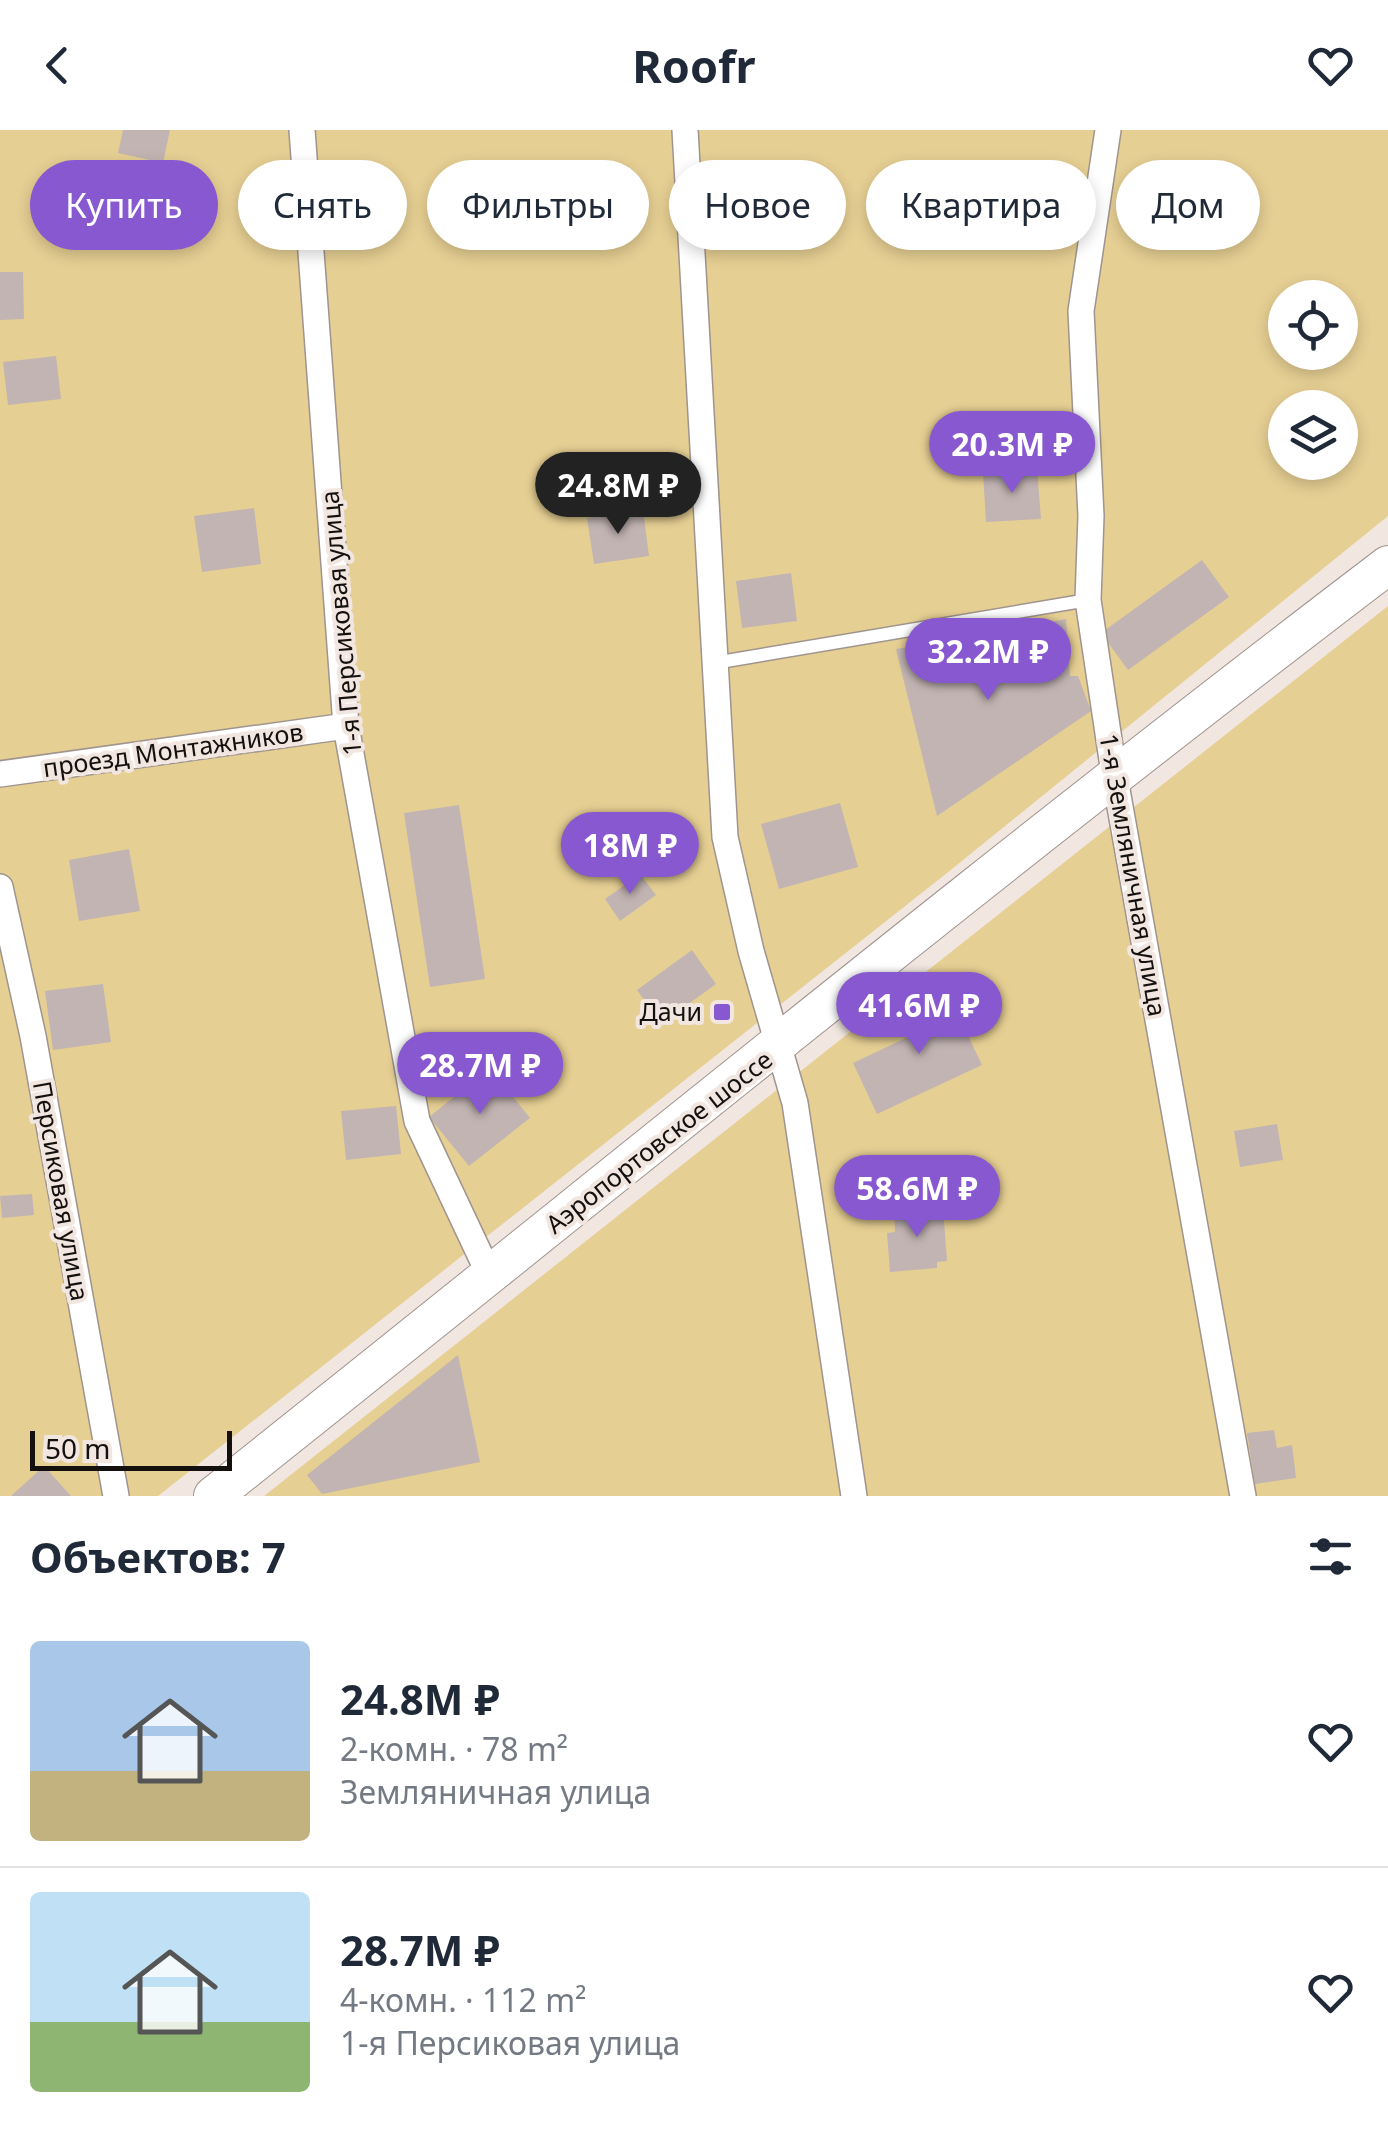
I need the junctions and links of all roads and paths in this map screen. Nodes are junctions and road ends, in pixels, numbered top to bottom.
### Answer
1 (302, 130) edge
2 (686, 130) edge
3 (1108, 130) edge
4 (1388, 565) edge
5 (1088, 600) junction
6 (714, 662) junction
7 (346, 726) junction
8 (1114, 773) junction
9 (0, 774) edge
10 (0, 886) edge
11 (777, 1048) junction
12 (490, 1276) junction
13 (116, 1496) edge
14 (213, 1496) edge
15 (854, 1496) edge
16 (1243, 1496) edge

1 - 7 street, 1-я Персиковая улица
2 - 6 street
3 - 5 street, 1-я Земляничная улица
4 - 8 main road, Аэропортовское шоссе
5 - 6 lane
5 - 8 street, 1-я Земляничная улица
6 - 11 street
7 - 9 street, проезд Монтажников
7 - 12 street, 1-я Персиковая улица
8 - 11 main road, Аэропортовское шоссе
8 - 16 street, 1-я Земляничная улица
10 - 13 street, Персиковая улица
11 - 12 main road, Аэропортовское шоссе
11 - 15 street
12 - 14 main road, Аэропортовское шоссе

